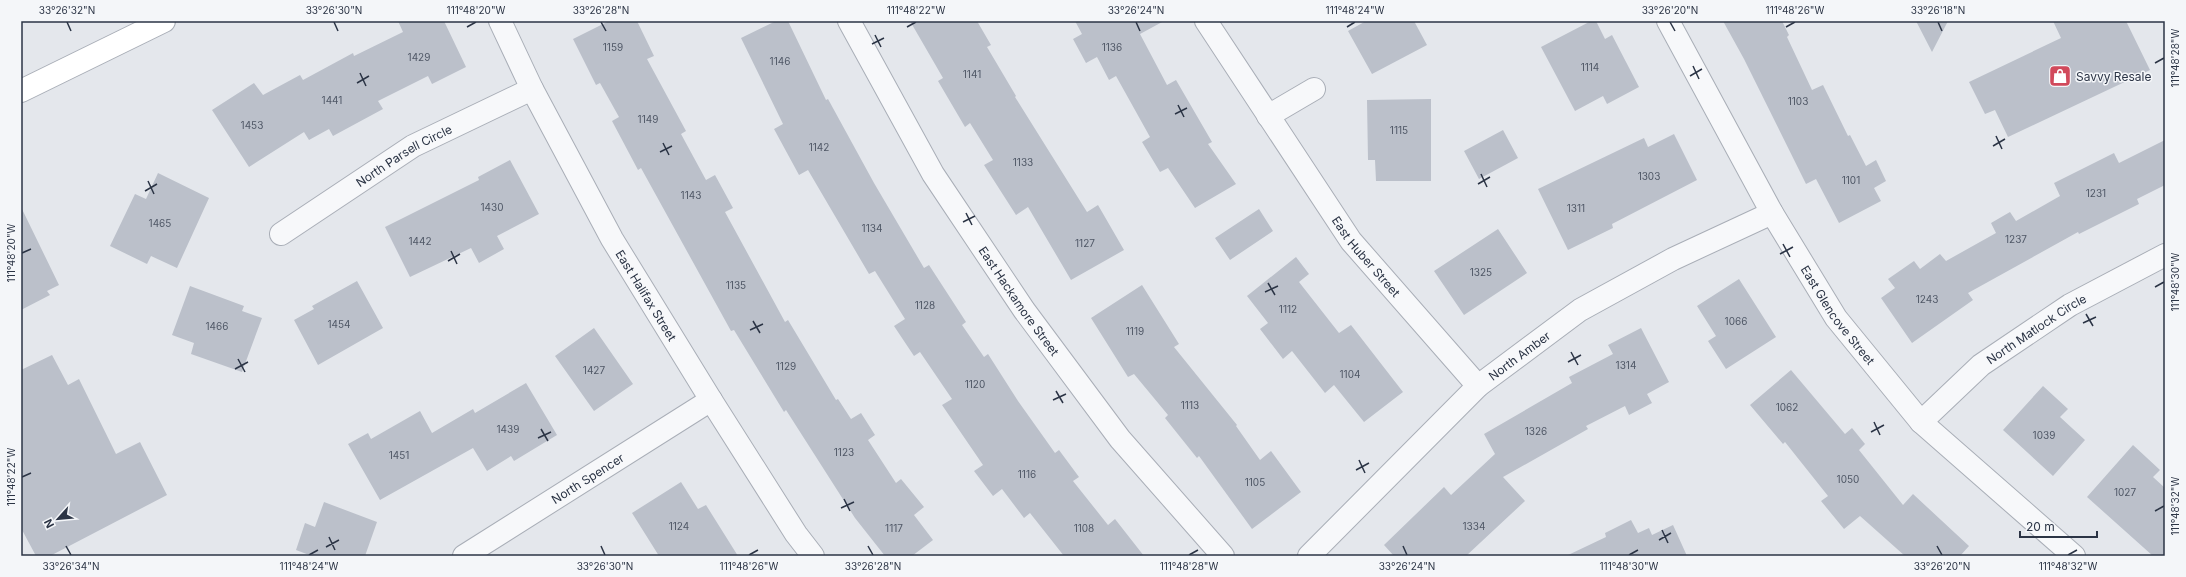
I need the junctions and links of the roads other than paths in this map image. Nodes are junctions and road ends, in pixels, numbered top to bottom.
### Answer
1 (500, 21) edge
2 (849, 21) edge
3 (1206, 21) edge
4 (1668, 21) edge
5 (157, 23) edge
6 (532, 89) junction
7 (1314, 89) dead end
8 (21, 90) edge
9 (1268, 116) junction
10 (1772, 213) junction
11 (282, 234) dead end
12 (2165, 255) edge
13 (1478, 386) junction
14 (711, 400) junction
15 (1921, 422) junction
16 (464, 556) edge
17 (814, 556) edge
18 (1223, 556) edge
19 (1309, 556) edge
20 (2074, 556) edge

1 - 6 street, East Halifax Street
2 - 18 street, East Hackamore Street
3 - 9 street, East Huber Street
4 - 10 street, East Glencove Street
5 - 8 main road
6 - 11 street, North Parsell Circle
6 - 14 street, East Halifax Street
7 - 9 street
9 - 13 street, East Huber Street
10 - 13 street, North Amber
10 - 15 street, East Glencove Street
12 - 15 street, North Matlock Circle
13 - 19 street, North Amber
14 - 16 street, North Spencer
14 - 17 street, East Halifax Street
15 - 20 street, East Glencove Street

